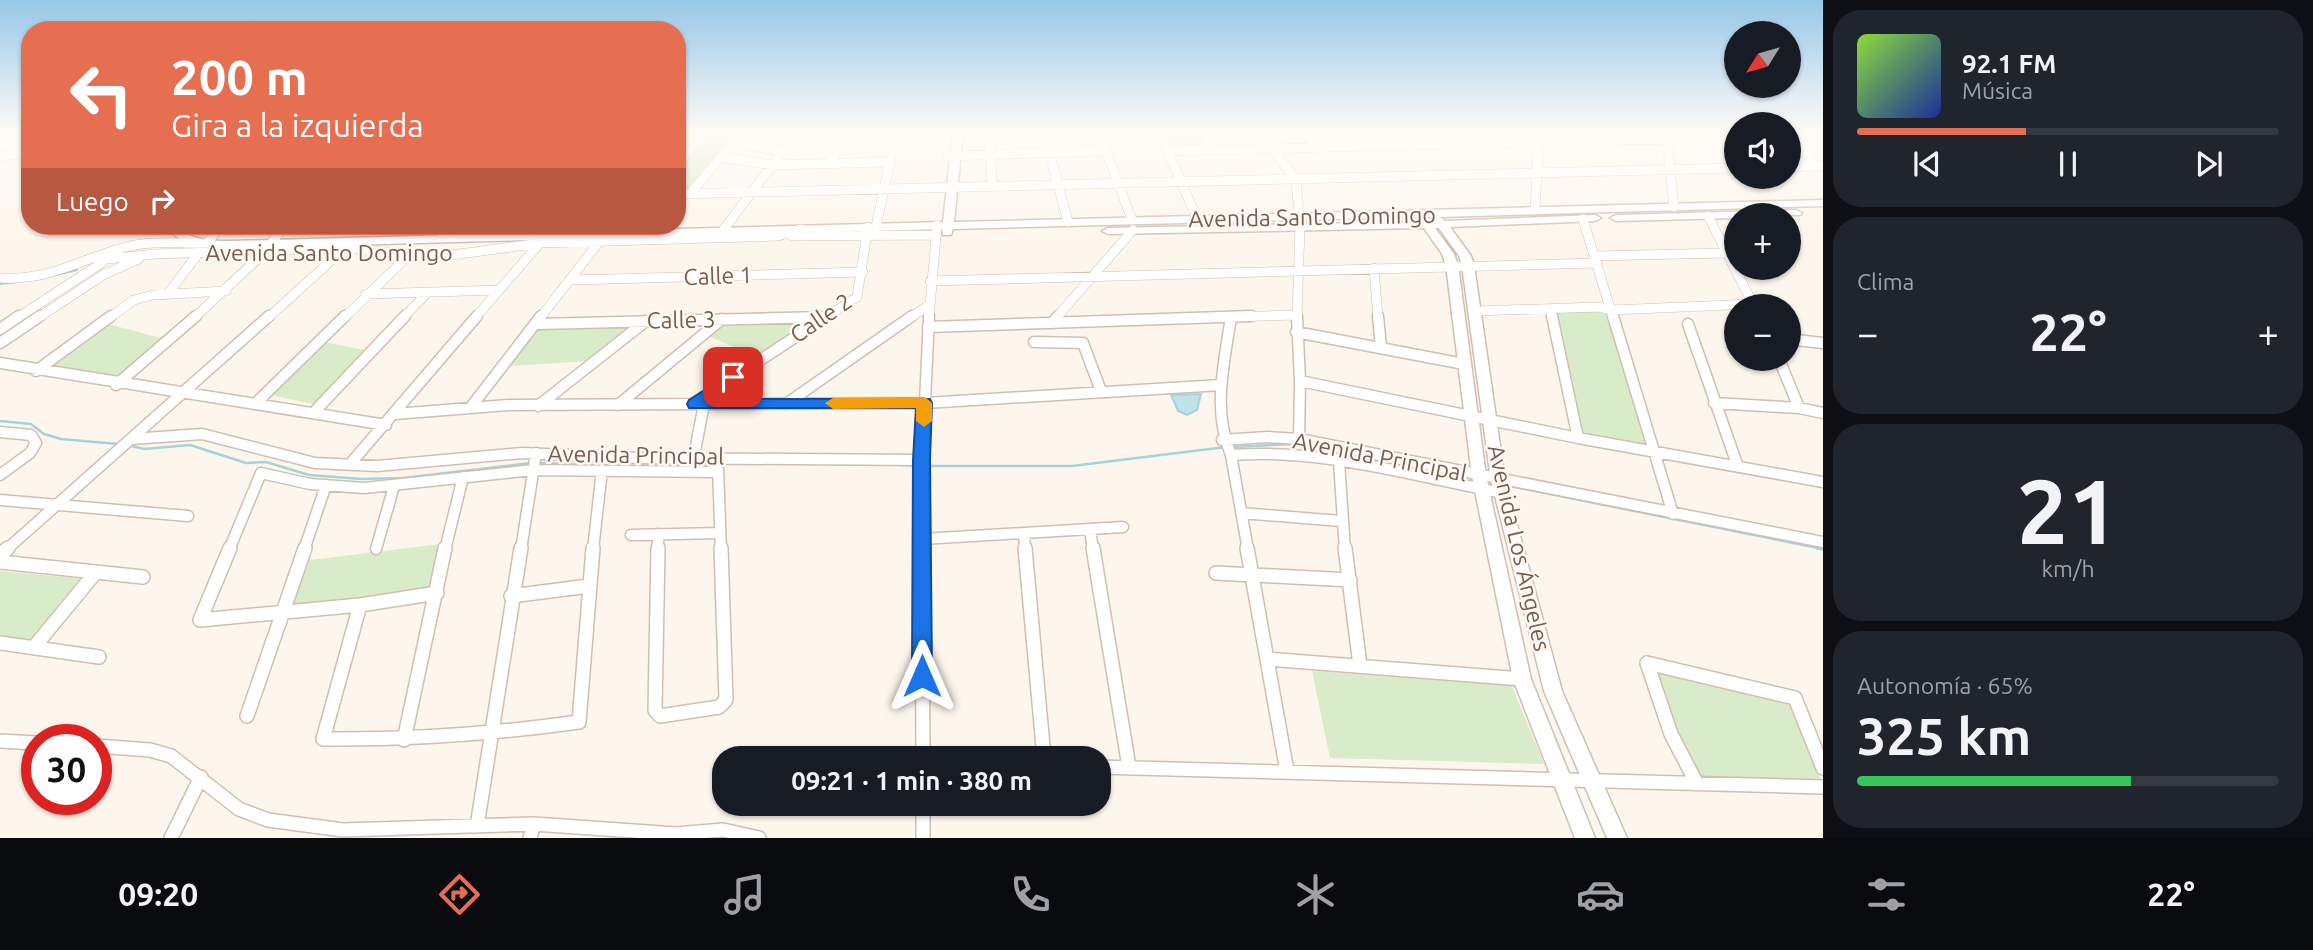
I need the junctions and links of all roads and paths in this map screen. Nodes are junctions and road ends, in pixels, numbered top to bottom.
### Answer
1 (709, 171) edge
2 (768, 171) edge
3 (887, 171) edge
4 (949, 171) edge
5 (991, 171) edge
6 (1055, 171) edge
7 (1114, 171) edge
8 (1176, 171) edge
9 (1289, 171) edge
10 (1620, 171) edge
11 (1669, 171) edge
12 (1536, 173) junction
13 (1294, 179) junction
14 (1181, 182) junction
15 (1119, 183) junction
16 (1059, 185) junction
17 (992, 187) junction
18 (946, 188) junction
19 (884, 189) junction
20 (752, 192) junction
21 (686, 194) edge
22 (690, 194) junction
23 (1823, 203) edge
24 (1674, 207) junction
25 (1535, 210) junction
26 (1823, 212) edge
27 (1801, 213) edge
28 (1724, 215) edge
29 (1708, 216) junction
30 (1197, 218) junction
31 (1583, 219) junction
32 (1431, 220) junction
33 (1299, 221) junction
34 (1068, 222) junction
35 (1133, 225) junction
36 (801, 229) junction
37 (871, 230) junction
38 (941, 230) junction
39 (181, 235) edge
40 (214, 235) edge
41 (278, 235) edge
42 (444, 235) edge
43 (473, 235) edge
44 (554, 235) edge
45 (719, 235) junction
46 (564, 236) joint
47 (778, 236) junction
48 (442, 238) junction
49 (599, 242) junction
50 (208, 243) junction
51 (540, 243) junction
52 (349, 244) junction
53 (269, 246) junction
54 (124, 247) junction
55 (1724, 247) edge
56 (1724, 253) edge
57 (155, 254) junction
58 (198, 254) junction
59 (409, 255) junction
60 (107, 259) junction
61 (1596, 259) junction
62 (1460, 265) junction
63 (1374, 268) junction
64 (1299, 271) junction
65 (863, 272) junction
66 (1093, 276) junction
67 (0, 278) edge
68 (572, 280) junction
69 (930, 281) junction
70 (499, 290) junction
71 (226, 291) junction
72 (427, 293) junction
73 (366, 294) junction
74 (167, 295) junction
75 (929, 305) junction
76 (1724, 306) edge
77 (1550, 309) junction
78 (1612, 310) junction
79 (1475, 311) junction
80 (1296, 315) junction
81 (824, 317) junction
82 (1231, 317) junction
83 (722, 319) junction
84 (646, 321) junction
85 (1052, 323) junction
86 (537, 324) junction
87 (1688, 324) dead end
88 (928, 327) junction
89 (0, 329) edge
90 (1296, 332) junction
91 (1801, 340) edge
92 (1034, 342) dead end
93 (0, 343) edge
94 (1823, 343) edge
95 (1381, 348) junction
96 (0, 363) edge
97 (1464, 364) junction
98 (36, 371) junction
99 (1784, 371) edge
100 (1300, 381) junction
101 (116, 385) junction
102 (1221, 385) junction
103 (1101, 391) junction
104 (184, 394) junction
105 (258, 401) junction
106 (925, 403) junction
107 (1714, 403) junction
108 (699, 404) junction
109 (786, 404) junction
110 (618, 405) junction
111 (538, 406) junction
112 (471, 407) junction
113 (1799, 408) junction
114 (316, 410) junction
115 (1823, 413) edge
116 (395, 414) junction
117 (1471, 416) junction
118 (1490, 420) junction
119 (386, 425) junction
120 (0, 432) edge
121 (1577, 438) junction
122 (132, 439) junction
123 (1299, 439) junction
124 (1222, 440) junction
125 (1653, 450) junction
126 (1231, 455) junction
127 (694, 456) junction
128 (719, 457) junction
129 (921, 460) junction
130 (535, 462) junction
131 (1339, 462) junction
132 (351, 463) junction
133 (1737, 464) junction
134 (602, 470) junction
135 (718, 472) junction
136 (0, 475) edge
137 (463, 477) junction
138 (1480, 482) junction
139 (1823, 482) edge
140 (326, 485) junction
141 (394, 486) junction
142 (1500, 486) junction
143 (0, 500) edge
144 (56, 505) junction
145 (1241, 513) junction
146 (1672, 514) junction
147 (188, 516) dead end
148 (1341, 521) junction
149 (1124, 527) dead end
150 (1090, 529) junction
151 (719, 533) junction
152 (1024, 533) junction
153 (659, 534) junction
154 (631, 535) dead end
155 (922, 539) junction
156 (1823, 542) edge
157 (376, 549) dead end
158 (0, 555) edge
159 (0, 562) edge
160 (96, 572) junction
161 (1216, 573) dead end
162 (1252, 576) junction
163 (142, 577) dead end
164 (1350, 580) junction
165 (589, 586) junction
166 (436, 593) junction
167 (512, 596) junction
168 (360, 605) junction
169 (283, 612) junction
170 (0, 643) edge
171 (34, 647) junction
172 (99, 657) dead end
173 (1267, 659) junction
174 (1360, 665) junction
175 (1522, 679) junction
176 (247, 716) dead end
177 (491, 734) junction
178 (404, 740) junction
179 (0, 741) edge
180 (21, 742) edge
181 (923, 746) edge
182 (1043, 746) edge
183 (112, 747) edge
184 (1111, 766) edge
185 (1129, 767) junction
186 (1823, 768) edge
187 (1287, 771) junction
188 (201, 777) junction
189 (1561, 778) junction
190 (1591, 781) junction
191 (1697, 784) junction
192 (1823, 787) edge
193 (923, 816) edge
194 (477, 826) junction
195 (532, 831) edge
196 (430, 833) edge
197 (342, 834) edge
198 (702, 834) edge
199 (171, 838) edge
200 (759, 838) edge
201 (923, 838) edge
202 (1585, 838) edge
203 (1617, 838) edge

1 - 22 street
2 - 20 street
3 - 19 street, Calle 2
4 - 18 street
5 - 17 street
6 - 16 street
7 - 15 street
8 - 14 street
9 - 13 street
10 - 12 street
11 - 24 street
12 - 13 street
12 - 25 street
13 - 14 street
13 - 33 street
14 - 15 street
14 - 30 street
15 - 16 street
15 - 35 street
16 - 17 street
16 - 34 street
17 - 18 street
18 - 19 street
18 - 38 street
19 - 20 street
19 - 37 street, Calle 2
20 - 22 street
20 - 45 street
21 - 22 street
23 - 24 street, Avenida Santo Domingo
24 - 25 street, Avenida Santo Domingo
25 - 32 street, Avenida Santo Domingo
26 - 27 street
28 - 29 street, Avenida Santo Domingo
29 - 31 street, Avenida Santo Domingo
29 - 55 street
30 - 33 street, Avenida Santo Domingo
30 - 35 street, Avenida Santo Domingo
31 - 32 street, Avenida Santo Domingo
31 - 61 street
32 - 33 street, Avenida Santo Domingo
32 - 62 street, Avenida Los Ángeles
33 - 35 street, Avenida Santo Domingo
33 - 64 street
34 - 35 street, Avenida Santo Domingo
34 - 38 street, Avenida Santo Domingo
35 - 38 street, Avenida Santo Domingo
35 - 66 street
36 - 37 street, Avenida Santo Domingo
36 - 45 street, Avenida Santo Domingo
36 - 47 street, Avenida Santo Domingo
37 - 38 street, Avenida Santo Domingo
37 - 47 street
37 - 65 street, Calle 2
38 - 69 street
39 - 50 street, Avenida Santo Domingo
40 - 50 street
41 - 53 street
42 - 48 street
43 - 48 street, Avenida Santo Domingo
44 - 46 street, Avenida Santo Domingo
45 - 46 street, Avenida Santo Domingo
45 - 47 street, Avenida Santo Domingo
45 - 49 street, Avenida Santo Domingo
48 - 52 street, Avenida Santo Domingo
49 - 51 street, Avenida Santo Domingo
49 - 68 street
50 - 53 street, Avenida Santo Domingo
50 - 54 street, Avenida Santo Domingo
51 - 59 street, Avenida Santo Domingo
51 - 70 street
52 - 53 street, Avenida Santo Domingo
52 - 59 street, Avenida Santo Domingo
52 - 104 street
53 - 58 street, Avenida Santo Domingo
53 - 71 street
54 - 60 street
54 - 67 street
56 - 61 street
57 - 58 street, Avenida Santo Domingo
57 - 60 street, Avenida Santo Domingo
57 - 93 street
58 - 74 street
59 - 73 street
60 - 89 street
61 - 62 street
61 - 78 street
62 - 63 street
62 - 79 street, Avenida Los Ángeles
62 - 97 street, Avenida Los Ángeles
63 - 64 street
63 - 95 street
64 - 66 street
64 - 80 street
65 - 68 street, Calle 1
65 - 81 street, Calle 2
66 - 69 street
66 - 85 street
68 - 86 street
69 - 75 street
70 - 72 street
70 - 116 street
71 - 74 street
71 - 101 street
72 - 73 street
72 - 114 street
73 - 105 street
74 - 98 street
75 - 88 street
75 - 109 street
76 - 78 street
77 - 78 street
77 - 79 street
77 - 121 street
78 - 125 street
79 - 118 street, Avenida Los Ángeles
80 - 82 street
80 - 90 street
81 - 83 street, Calle 3
81 - 108 street, Calle 2
82 - 85 street
82 - 102 street
83 - 84 street, Calle 3
83 - 110 street
84 - 86 street, Calle 3
84 - 111 street
85 - 88 street
86 - 112 street
87 - 107 street
88 - 106 street
90 - 95 street
90 - 100 street
91 - 94 street
92 - 103 street
95 - 97 street
96 - 98 street
97 - 117 street, Avenida Los Ángeles
98 - 101 street
99 - 113 street
100 - 117 street
100 - 123 street
101 - 104 street
102 - 103 street
102 - 124 street
103 - 106 street
104 - 105 street
104 - 122 street
105 - 114 street
106 - 109 street
106 - 129 street
107 - 113 street
107 - 133 street
108 - 109 street
108 - 110 street
108 - 127 street
110 - 111 street
111 - 112 street
112 - 116 street
113 - 115 street
114 - 119 street
116 - 119 street
117 - 118 street
117 - 138 street, Avenida Los Ángeles
118 - 121 street
118 - 142 street, Avenida Los Ángeles
119 - 132 street
120 - 136 street
121 - 125 street
122 - 132 street, Avenida Principal
122 - 144 street
123 - 124 street, Avenida Principal
123 - 138 street, Avenida Principal
124 - 126 street
125 - 133 street
125 - 146 street
126 - 131 street, Avenida Principal
126 - 145 street
127 - 128 street, Avenida Principal
127 - 130 street, Avenida Principal
128 - 129 street, Avenida Principal
128 - 135 street
129 - 155 street
130 - 132 street, Avenida Principal
130 - 134 street, Avenida Principal
130 - 137 street, Avenida Principal
130 - 167 street
131 - 138 street, Avenida Principal
131 - 148 street
133 - 139 street
134 - 135 street, Avenida Principal
134 - 165 street
135 - 151 street
137 - 141 street, Avenida Principal
137 - 166 street
138 - 142 street, Avenida Principal
138 - 175 street, Avenida Los Ángeles
140 - 141 street, Avenida Principal
140 - 169 street
140 - 169 street, Avenida Principal
141 - 157 street
142 - 146 street, Avenida Principal
142 - 190 street, Avenida Los Ángeles
143 - 144 street
144 - 147 street
144 - 158 street
145 - 148 street
145 - 162 street
146 - 156 street, Avenida Principal
148 - 164 street
149 - 150 street
150 - 152 street
150 - 185 street
151 - 153 street
151 - 153 street
152 - 155 street
152 - 182 street
153 - 154 street
155 - 181 street
159 - 160 street
160 - 163 street
160 - 171 street
161 - 162 street
162 - 164 street
162 - 173 street
164 - 174 street
165 - 167 street
165 - 177 street
166 - 168 street
166 - 178 street
167 - 177 street
168 - 169 street
168 - 178 street
169 - 176 street
170 - 171 street
171 - 172 street
173 - 174 street
173 - 187 street
174 - 175 street
175 - 189 street, Avenida Los Ángeles
177 - 178 street
177 - 194 street
179 - 180 street
183 - 188 street
184 - 185 street
185 - 187 street
186 - 191 street
187 - 189 street
188 - 197 street
188 - 199 street
189 - 190 street
189 - 202 street, Avenida Los Ángeles
190 - 191 street
190 - 203 street, Avenida Los Ángeles
191 - 192 street
193 - 201 street
194 - 195 street
194 - 196 street
195 - 198 street
196 - 197 street
198 - 200 street

